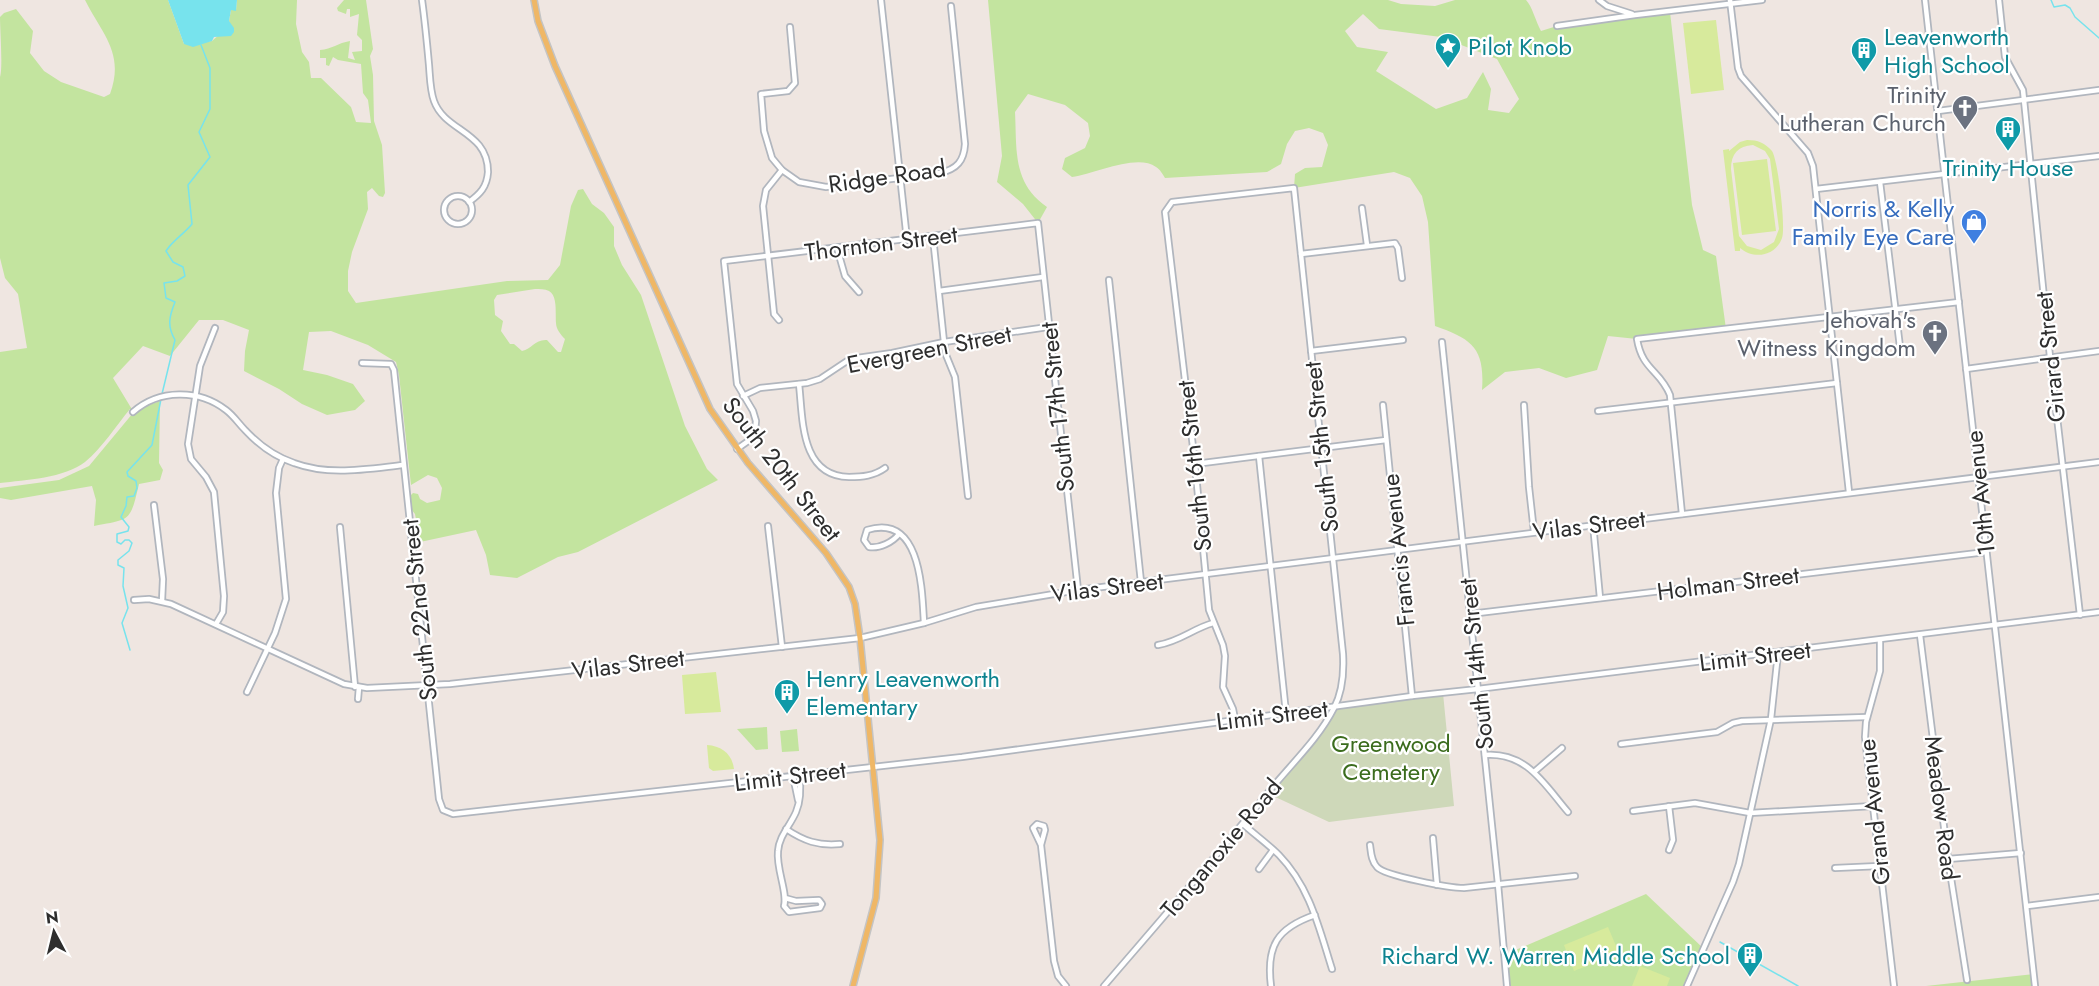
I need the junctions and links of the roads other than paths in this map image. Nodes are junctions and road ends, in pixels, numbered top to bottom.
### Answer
1 (422, 0) edge
2 (534, 0) edge
3 (881, 0) edge
4 (1599, 0) edge
5 (1762, 0) edge
6 (1925, 0) edge
7 (1999, 0) edge
8 (1731, 2) edge
9 (951, 6) dead end
10 (1607, 6) junction
11 (1635, 15) junction
12 (1602, 20) junction
13 (790, 27) dead end
14 (1557, 27) dead end
15 (2099, 90) edge
16 (2024, 100) junction
17 (1938, 111) junction
18 (2099, 156) edge
19 (2030, 164) junction
20 (782, 170) junction
21 (1946, 175) junction
22 (900, 178) junction
23 (1880, 182) junction
24 (1816, 189) junction
25 (469, 202) junction
26 (1166, 208) joint
27 (1362, 208) dead end
28 (1038, 223) joint
29 (933, 237) junction
30 (907, 240) junction
31 (1367, 245) junction
32 (837, 248) junction
33 (1301, 254) junction
34 (768, 255) junction
35 (1043, 277) junction
36 (1402, 278) dead end
37 (1109, 280) dead end
38 (939, 291) junction
39 (859, 292) dead end
40 (1959, 302) junction
41 (1896, 309) junction
42 (1829, 317) junction
43 (779, 320) dead end
44 (1048, 327) junction
45 (215, 328) dead end
46 (1403, 340) dead end
47 (944, 342) junction
48 (1442, 342) dead end
49 (1899, 348) dead end
50 (1311, 351) junction
51 (2099, 351) edge
52 (2050, 357) junction
53 (362, 363) dead end
54 (1966, 369) junction
55 (1837, 383) junction
56 (799, 384) junction
57 (195, 396) junction
58 (743, 396) junction
59 (1671, 403) junction
60 (1383, 405) dead end
61 (1524, 405) dead end
62 (1598, 411) dead end
63 (133, 412) dead end
64 (1386, 440) junction
65 (1321, 448) junction
66 (737, 449) junction
67 (1259, 456) junction
68 (283, 459) junction
69 (2099, 462) edge
70 (1195, 464) junction
71 (403, 465) junction
72 (2062, 466) junction
73 (885, 468) dead end
74 (1978, 478) junction
75 (1849, 492) junction
76 (968, 496) dead end
77 (154, 505) dead end
78 (1682, 513) junction
79 (1593, 524) junction
80 (768, 526) dead end
81 (340, 527) dead end
82 (1534, 532) junction
83 (899, 534) junction
84 (1463, 540) junction
85 (1398, 549) junction
86 (1986, 552) junction
87 (1333, 557) junction
88 (1270, 566) junction
89 (1206, 574) junction
90 (1141, 582) junction
91 (1078, 590) junction
92 (1600, 598) junction
93 (134, 600) dead end
94 (162, 601) junction
95 (2099, 612) edge
96 (1470, 614) junction
97 (2080, 615) junction
98 (924, 623) junction
99 (1213, 623) junction
100 (216, 624) junction
101 (1994, 626) junction
102 (1920, 634) junction
103 (860, 638) junction
104 (1880, 640) junction
105 (1158, 645) dead end
106 (782, 647) junction
107 (267, 649) junction
108 (1778, 653) junction
109 (428, 685) junction
110 (357, 687) junction
111 (1478, 690) junction
112 (247, 692) dead end
113 (1413, 696) junction
114 (358, 699) dead end
115 (1335, 706) junction
116 (1286, 713) junction
117 (1867, 717) junction
118 (1771, 719) junction
119 (1235, 720) junction
120 (1621, 744) dead end
121 (1562, 748) dead end
122 (1485, 755) junction
123 (873, 766) junction
124 (1534, 772) junction
125 (796, 775) junction
126 (1669, 806) junction
127 (1873, 806) junction
128 (1633, 811) dead end
129 (446, 812) joint
130 (1568, 812) dead end
131 (1750, 813) junction
132 (1243, 824) junction
133 (786, 829) junction
134 (1433, 838) dead end
135 (840, 844) dead end
136 (1041, 845) dead end
137 (1370, 845) dead end
138 (1273, 850) junction
139 (1669, 850) dead end
140 (2021, 853) junction
141 (1948, 859) junction
142 (1879, 866) junction
143 (1835, 868) dead end
144 (1258, 869) dead end
145 (1575, 876) dead end
146 (1498, 884) junction
147 (1437, 885) junction
148 (2099, 897) edge
149 (785, 898) junction
150 (2027, 906) junction
151 (1315, 915) junction
152 (1332, 969) dead end
153 (1967, 980) dead end
154 (853, 986) edge
155 (1066, 986) edge
156 (1104, 986) edge
157 (1271, 986) edge
158 (1507, 986) edge
159 (1687, 986) edge
160 (1894, 986) edge
161 (2035, 986) edge

1 - 25 street
2 - 66 main road, South 20th Street
3 - 22 street
4 - 10 street
5 - 8 street
6 - 17 street, 10th Avenue
7 - 16 street, Girard Street
8 - 11 street
8 - 24 street
9 - 22 street, Ridge Road
10 - 11 street
10 - 12 street
11 - 12 street
12 - 14 street
13 - 20 street
15 - 16 street
16 - 17 street
16 - 19 street, Girard Street
17 - 21 street, 10th Avenue
18 - 19 street
19 - 21 street
19 - 52 street, Girard Street
20 - 22 street, Ridge Road
20 - 34 street
21 - 23 street
21 - 40 street, 10th Avenue
22 - 30 street
23 - 24 street
23 - 41 street
24 - 42 street
25 - 25 street
26 - 33 street, South 15th Street
26 - 70 street, South 16th Street
27 - 31 street
28 - 29 street, Thornton Street
28 - 35 street, South 17th Street
29 - 30 street, Thornton Street
29 - 38 street
30 - 32 street, Thornton Street
31 - 33 street
31 - 36 street
32 - 34 street, Thornton Street
32 - 39 street
33 - 50 street, South 15th Street
34 - 43 street
34 - 58 street, Thornton Street
35 - 38 street
35 - 44 street, South 17th Street
37 - 90 street
38 - 47 street
40 - 41 street
40 - 54 street, 10th Avenue
41 - 42 street
41 - 49 street
42 - 55 street
42 - 59 street
44 - 47 street, Evergreen Street
44 - 91 street, South 17th Street
45 - 57 street
46 - 50 street
47 - 56 street, Evergreen Street
47 - 76 street
48 - 84 street, South 14th Street
50 - 65 street, South 15th Street
51 - 52 street
52 - 54 street
52 - 72 street, Girard Street
53 - 71 street, South 22nd Street
54 - 74 street, 10th Avenue
55 - 59 street
55 - 75 street
56 - 58 street, Evergreen Street
56 - 73 street
57 - 63 street
57 - 68 street
57 - 100 street
58 - 66 street
59 - 62 street
59 - 78 street
60 - 64 street, Francis Avenue
61 - 82 street
64 - 65 street
64 - 85 street, Francis Avenue
65 - 67 street
65 - 87 street, South 15th Street
66 - 103 main road, South 20th Street
67 - 70 street
67 - 88 street
68 - 71 street
68 - 107 street
69 - 72 street, Vilas Street
70 - 89 street, South 16th Street
71 - 109 street, South 22nd Street
72 - 74 street, Vilas Street
72 - 97 street, Girard Street
74 - 75 street, Vilas Street
74 - 86 street, 10th Avenue
75 - 78 street, Vilas Street
77 - 94 street
78 - 79 street, Vilas Street
79 - 82 street, Vilas Street
79 - 92 street
80 - 106 street
81 - 110 street
82 - 84 street, Vilas Street
83 - 83 street
83 - 98 street
84 - 85 street, Vilas Street
84 - 96 street, South 14th Street
85 - 87 street, Vilas Street
85 - 113 street, Francis Avenue
86 - 92 street, Holman Street
86 - 101 street, 10th Avenue
87 - 88 street, Vilas Street
87 - 115 street, South 15th Street
88 - 89 street, Vilas Street
88 - 116 street
89 - 90 street, Vilas Street
89 - 99 street, South 16th Street
90 - 91 street, Vilas Street
91 - 98 street, Vilas Street
92 - 96 street, Holman Street
93 - 94 street, Vilas Street
94 - 100 street, Vilas Street
95 - 97 street, Limit Street
96 - 111 street, South 14th Street
97 - 101 street, Limit Street
98 - 103 street, Vilas Street
99 - 105 street
99 - 119 street, South 16th Street
100 - 107 street, Vilas Street
101 - 102 street, Limit Street
101 - 140 street, 10th Avenue
102 - 104 street, Limit Street
102 - 141 street, Meadow Road
103 - 106 street, Vilas Street
103 - 123 main road, South 20th Street
104 - 108 street, Limit Street
104 - 117 street, Grand Avenue
106 - 109 street, Vilas Street
107 - 110 street, Vilas Street
107 - 112 street
108 - 111 street, Limit Street
108 - 118 street
109 - 110 street, Vilas Street
109 - 129 street, South 22nd Street
110 - 114 street
111 - 113 street, Limit Street
111 - 122 street, South 14th Street
113 - 115 street, Limit Street
115 - 116 street, Limit Street
115 - 132 street, Tonganoxie Road
116 - 119 street, Limit Street
117 - 118 street
117 - 127 street, Grand Avenue
118 - 120 street
118 - 131 street
119 - 123 street, Limit Street
121 - 124 street
122 - 124 street
122 - 146 street, South 14th Street
123 - 125 street, Limit Street
123 - 154 main road, South 20th Street
124 - 130 street
125 - 129 street, Limit Street
125 - 133 street
126 - 128 street
126 - 131 street
126 - 139 street
127 - 131 street
127 - 142 street, Grand Avenue
131 - 159 street
132 - 138 street
132 - 156 street, Tonganoxie Road
133 - 135 street
133 - 149 street
134 - 147 street
136 - 155 street
137 - 147 street
138 - 144 street
138 - 151 street
140 - 141 street
140 - 150 street, 10th Avenue
141 - 153 street, Meadow Road
142 - 143 street
142 - 160 street, Grand Avenue
145 - 146 street
146 - 147 street
146 - 158 street, South 14th Street
148 - 150 street
149 - 149 street
150 - 161 street, 10th Avenue
151 - 152 street
151 - 157 street

